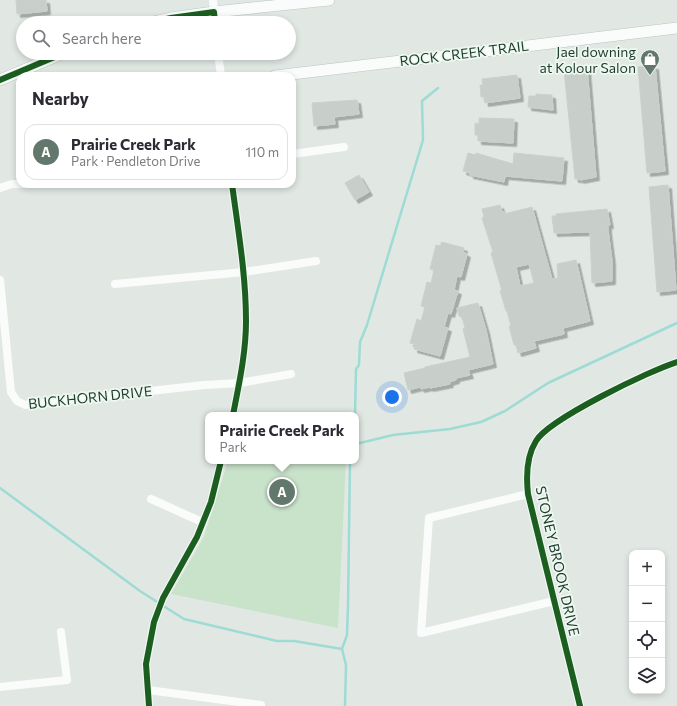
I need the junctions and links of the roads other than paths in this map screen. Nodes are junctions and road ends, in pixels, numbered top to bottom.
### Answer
1 (213, 0) edge
2 (329, 0) edge
3 (215, 16) edge
4 (222, 16) edge
5 (677, 28) edge
6 (47, 60) edge
7 (219, 60) edge
8 (19, 72) edge
9 (220, 72) edge
10 (16, 73) edge
11 (296, 74) edge
12 (0, 80) edge
13 (344, 147) dead end
14 (296, 153) edge
15 (16, 184) edge
16 (0, 188) edge
17 (233, 188) edge
18 (316, 261) dead end
19 (244, 272) junction
20 (0, 280) edge
21 (115, 284) dead end
22 (677, 362) edge
23 (291, 374) dead end
24 (240, 383) junction
25 (234, 412) edge
26 (221, 464) edge
27 (528, 494) junction
28 (151, 499) dead end
29 (202, 522) junction
30 (554, 600) junction
31 (61, 632) dead end
32 (0, 687) edge
33 (148, 690) junction
34 (261, 705) edge
35 (149, 706) edge
36 (580, 706) edge

1 - 3 street
2 - 4 street
5 - 11 street, ROCK CREEK TRAIL
6 - 8 street
7 - 9 street
10 - 12 street
13 - 14 street
15 - 16 street
17 - 19 street
18 - 19 street
19 - 21 street
19 - 24 street
20 - 24 street, BUCKHORN DRIVE
22 - 27 street, STONEY BROOK DRIVE
23 - 24 street, BUCKHORN DRIVE
24 - 25 street
26 - 29 street
27 - 30 street, STONEY BROOK DRIVE
27 - 30 street
28 - 29 street
29 - 33 street
30 - 36 street, STONEY BROOK DRIVE
31 - 32 street
33 - 34 street
33 - 35 street

